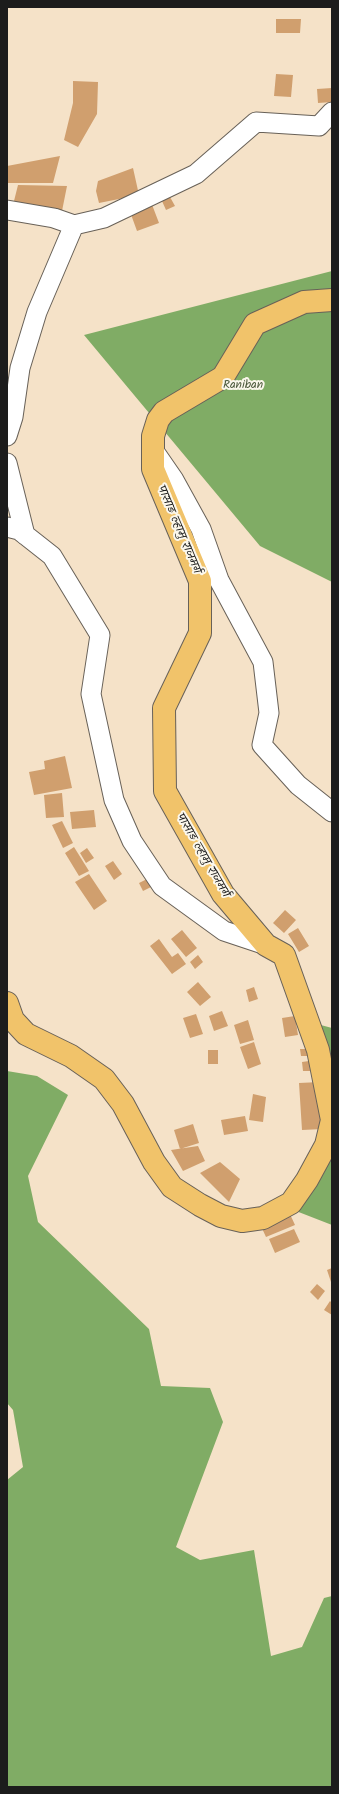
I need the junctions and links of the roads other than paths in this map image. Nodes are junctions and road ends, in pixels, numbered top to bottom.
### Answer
1 (332, 112) edge
2 (7, 210) edge
3 (74, 225) junction
4 (332, 300) edge
5 (7, 436) edge
6 (154, 452) junction
7 (7, 463) edge
8 (7, 527) edge
9 (24, 534) junction
10 (332, 812) edge
11 (266, 945) junction
12 (7, 1003) edge
13 (332, 1120) edge

1 - 3 street
2 - 3 street
3 - 5 street
4 - 6 main road, पासाङ ल्हामु राजमर्ग
6 - 10 street
6 - 11 main road, पासाङ ल्हामु राजमर्ग
7 - 9 street
8 - 9 street
9 - 11 street
11 - 13 main road, पासाङ ल्हामु राजमर्ग
12 - 13 main road, पासाङ ल्हामु राजमर्ग

